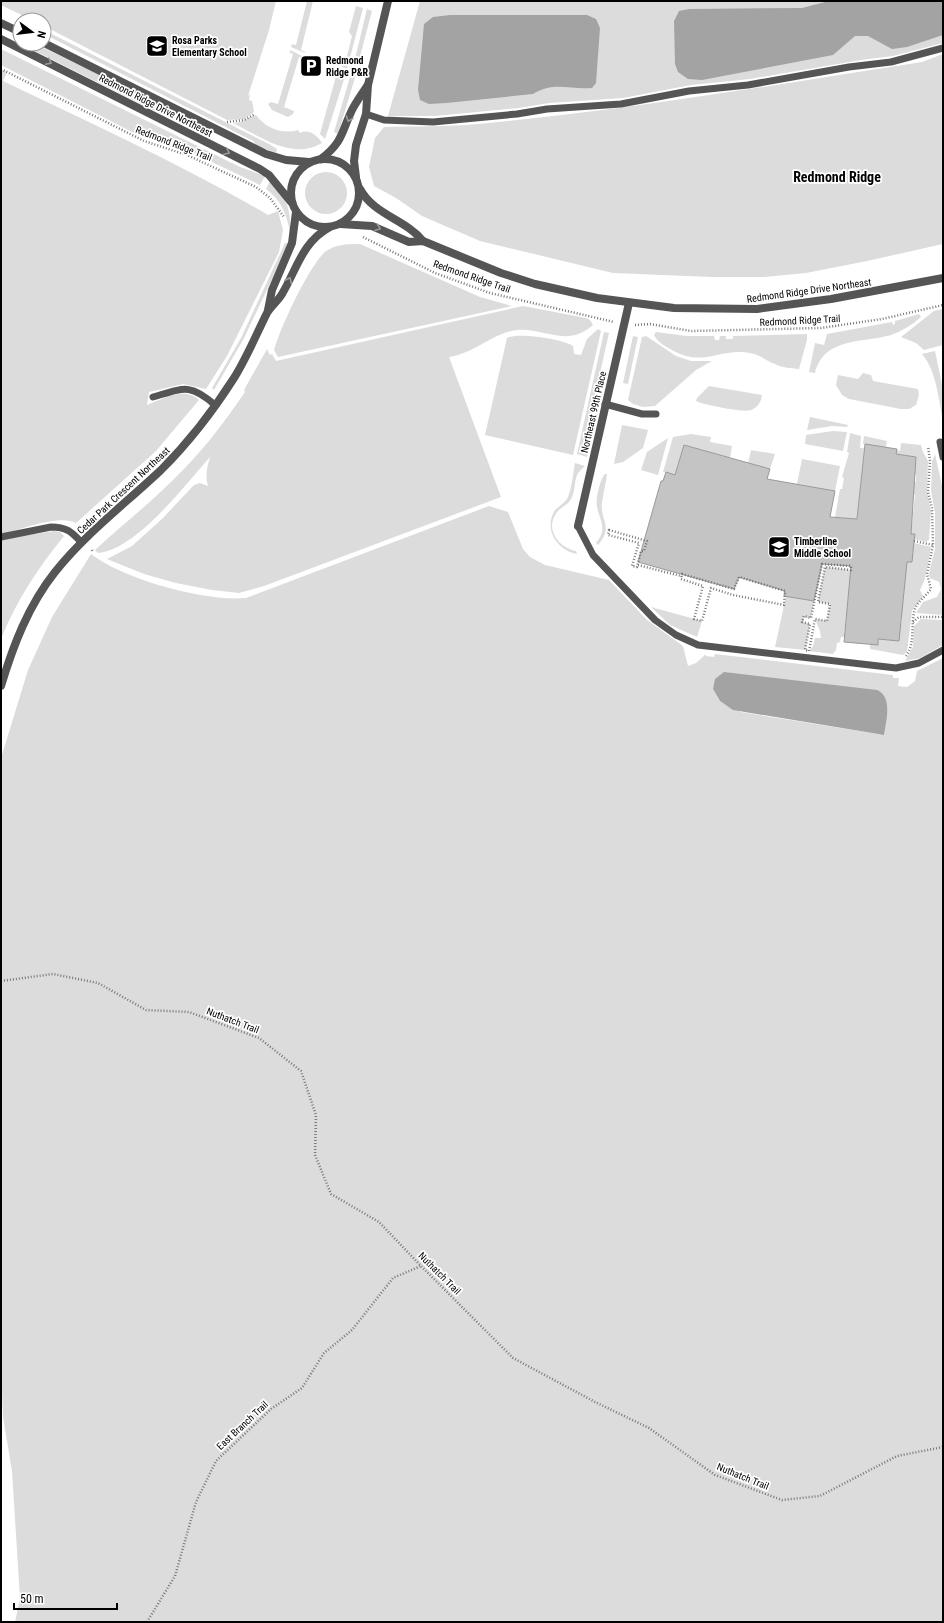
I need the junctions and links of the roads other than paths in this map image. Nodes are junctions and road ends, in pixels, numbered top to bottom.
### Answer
1 (388, 1) edge
2 (1, 23) edge
3 (12, 28) edge
4 (1, 39) edge
5 (52, 47) edge
6 (943, 48) edge
7 (368, 85) junction
8 (366, 114) junction
9 (321, 160) junction
10 (310, 162) junction
11 (356, 177) junction
12 (360, 189) junction
13 (291, 202) junction
14 (296, 212) junction
15 (340, 224) junction
16 (330, 227) junction
17 (423, 241) junction
18 (943, 278) edge
19 (629, 303) junction
20 (268, 312) junction
21 (153, 397) dead end
22 (605, 404) junction
23 (215, 405) junction
24 (656, 414) dead end
25 (940, 442) dead end
26 (943, 457) edge
27 (578, 526) joint
28 (1, 537) edge
29 (81, 542) junction
30 (943, 650) edge
31 (1, 686) edge

1 - 7 street
2 - 3 street
4 -> 13 street, Redmond Ridge Drive Northeast
5 - 10 street, Redmond Ridge Drive Northeast
6 - 8 lane
7 - 8 street
7 -> 9 street
8 - 11 street
9 - 10 street, Redmond Ridge Drive Northeast
9 - 11 street, Redmond Ridge Drive Northeast
10 - 13 street
11 - 12 street, Redmond Ridge Drive Northeast
12 - 15 street, Redmond Ridge Drive Northeast
12 - 17 street, Redmond Ridge Drive Northeast
13 - 14 street, Redmond Ridge Drive Northeast
14 - 16 street, Redmond Ridge Drive Northeast
14 - 20 street, Cedar Park Crescent Northeast
15 - 16 street, Redmond Ridge Drive Northeast
15 -> 17 street, Redmond Ridge Drive Northeast
20 -> 16 street, Cedar Park Crescent Northeast
17 - 19 street, Redmond Ridge Drive Northeast
18 - 19 street, Redmond Ridge Drive Northeast
19 - 22 street, Northeast 99th Place
20 - 23 street, Cedar Park Crescent Northeast
21 - 23 lane
22 - 24 lane
22 - 27 street, Northeast 99th Place
23 - 29 street, Cedar Park Crescent Northeast
25 - 26 lane
27 - 30 lane
28 - 29 lane
29 - 31 street, Cedar Park Crescent Northeast

